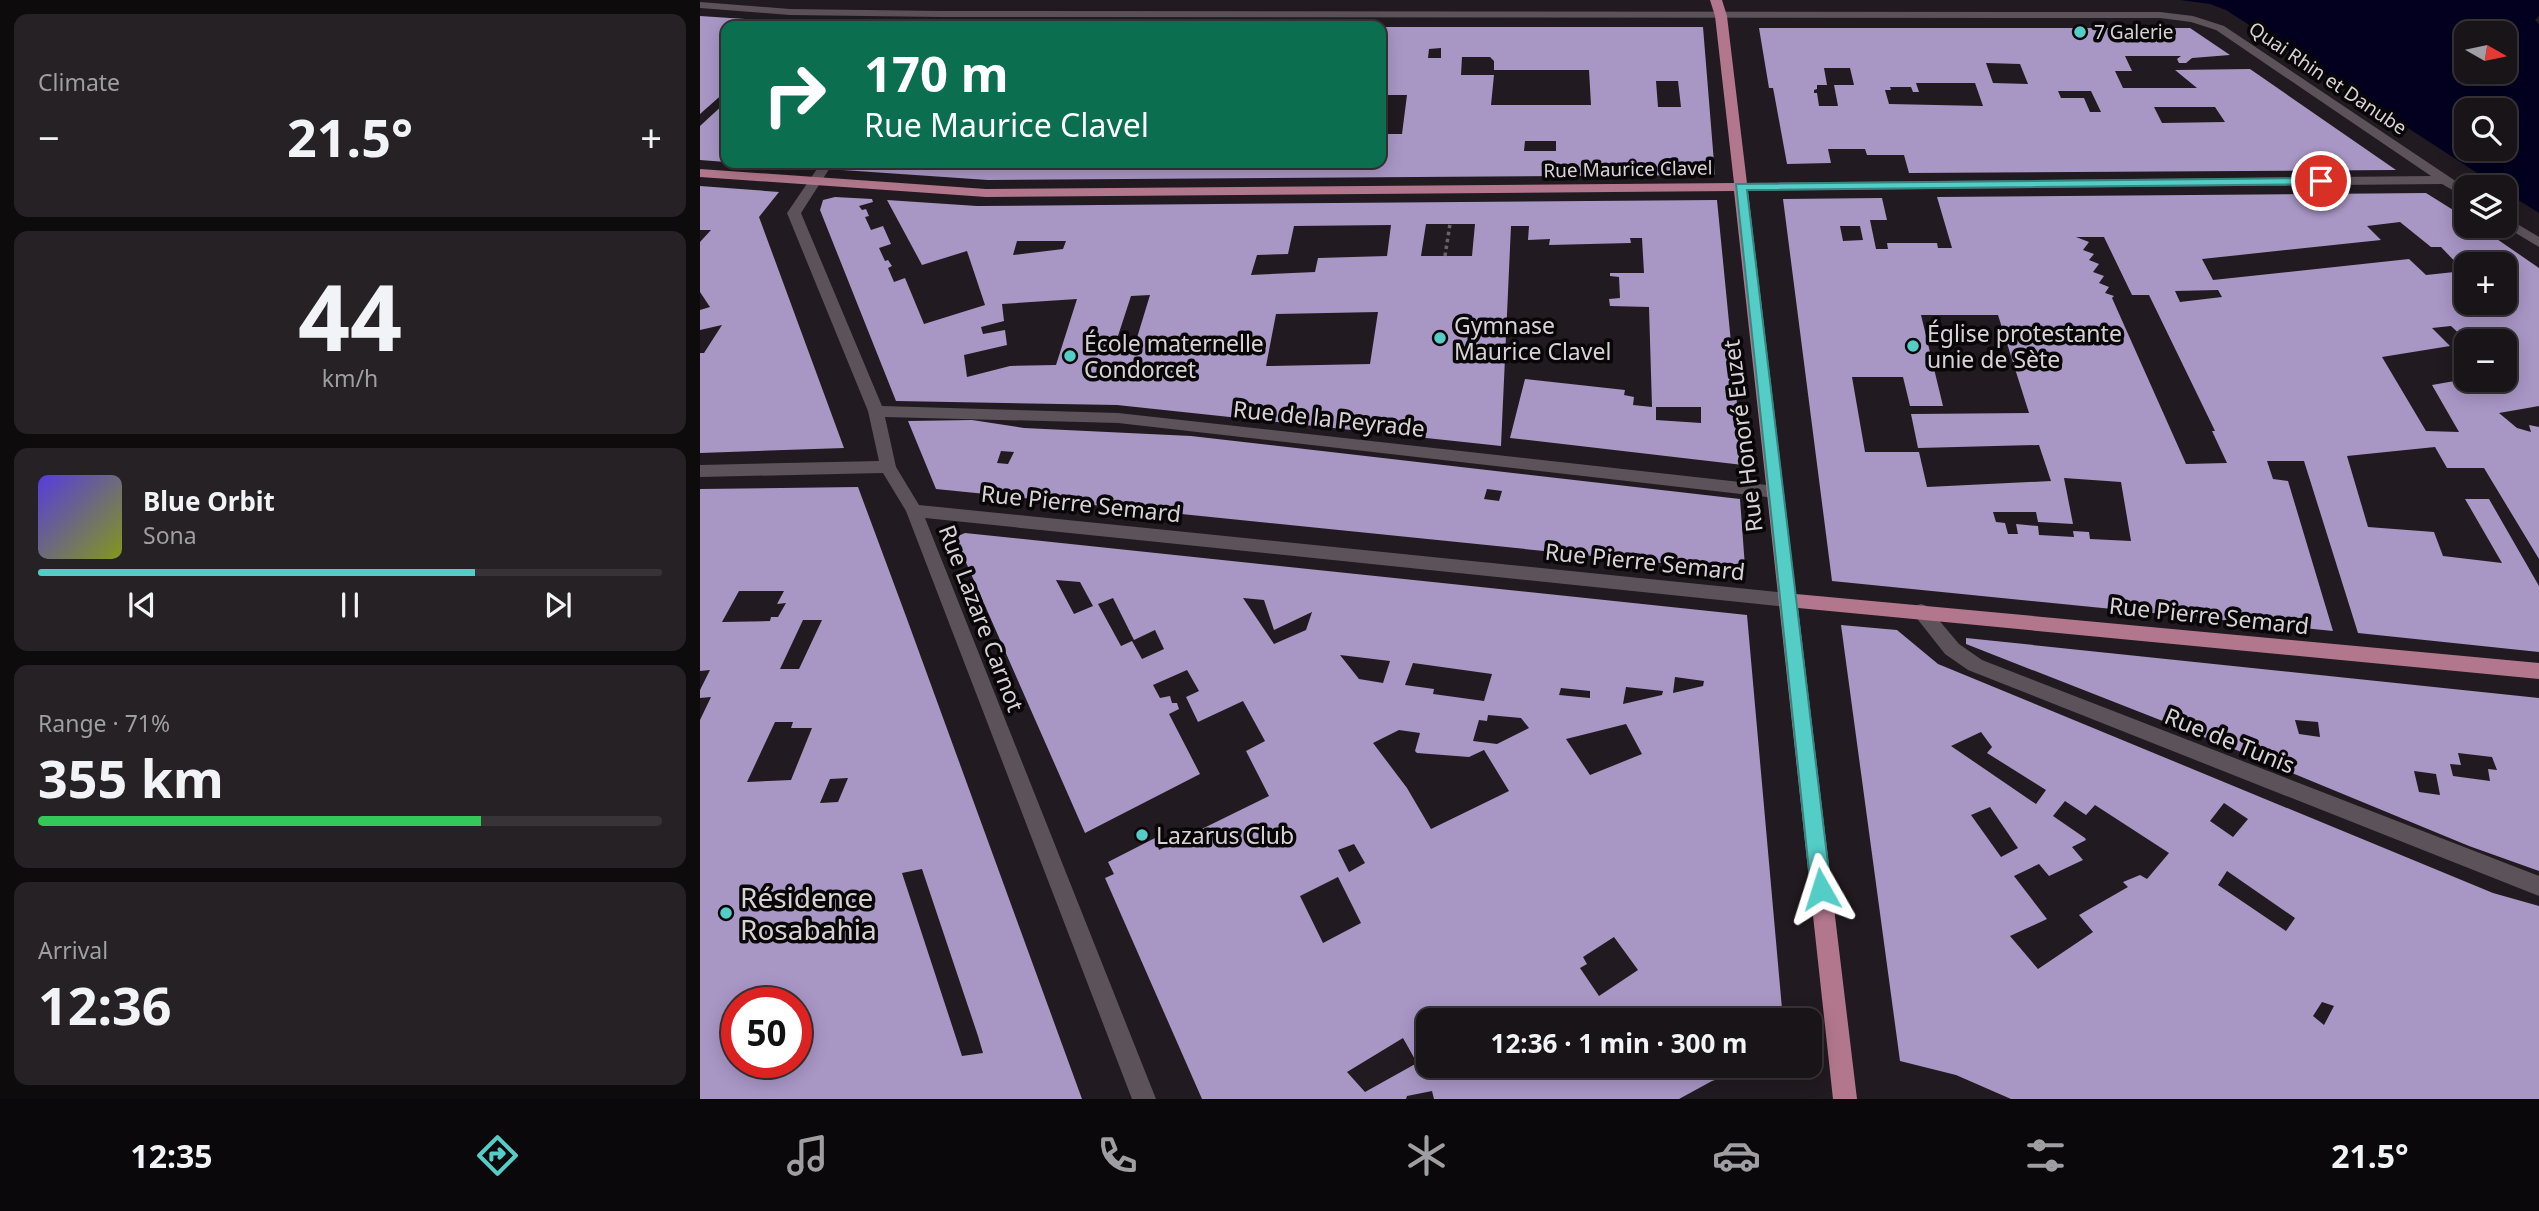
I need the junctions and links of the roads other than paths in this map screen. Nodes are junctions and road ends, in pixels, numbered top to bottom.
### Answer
1 (1716, 0) edge
2 (1742, 3) dead end
3 (700, 5) edge
4 (941, 14) junction
5 (1773, 15) junction
6 (1721, 16) junction
7 (936, 21) edge
8 (823, 168) edge
9 (700, 173) edge
10 (2445, 180) junction
11 (813, 181) junction
12 (2454, 186) edge
13 (1740, 187) junction
14 (2517, 229) edge
15 (2539, 243) edge
16 (876, 411) junction
17 (888, 467) junction
18 (700, 471) edge
19 (1776, 492) junction
20 (914, 510) junction
21 (1788, 600) junction
22 (1921, 611) junction
23 (2539, 671) edge
24 (2539, 886) edge
25 (1144, 1099) edge
26 (1845, 1099) edge

1 - 6 main road, Rue Honoré Euzet
2 - 5 street
3 - 4 street, Quai Rhin et Danube
4 - 6 street, Quai Rhin et Danube
4 - 7 street
5 - 6 street, Quai Rhin et Danube
5 - 10 street, Quai Rhin et Danube
6 - 13 main road, Rue Honoré Euzet
8 - 11 street, Rue Lazare Carnot
9 - 11 main road, Rue Maurice Clavel
10 - 12 street, Quai Rhin et Danube
10 - 13 street, Rue Maurice Clavel
11 - 13 main road, Rue Maurice Clavel
11 - 16 street, Rue Lazare Carnot
13 - 19 main road, Rue Honoré Euzet
14 - 15 street
16 - 17 street, Rue Lazare Carnot
16 - 19 street, Rue de la Peyrade
17 - 18 street
17 - 20 street, Rue Lazare Carnot
19 - 21 main road, Rue Honoré Euzet
20 - 21 street, Rue Pierre Semard
20 - 25 street, Rue Lazare Carnot
21 - 22 main road, Rue Pierre Semard
21 - 26 main road, Rue Honoré Euzet
22 - 23 main road, Rue Pierre Semard
22 - 24 street, Rue de Tunis

